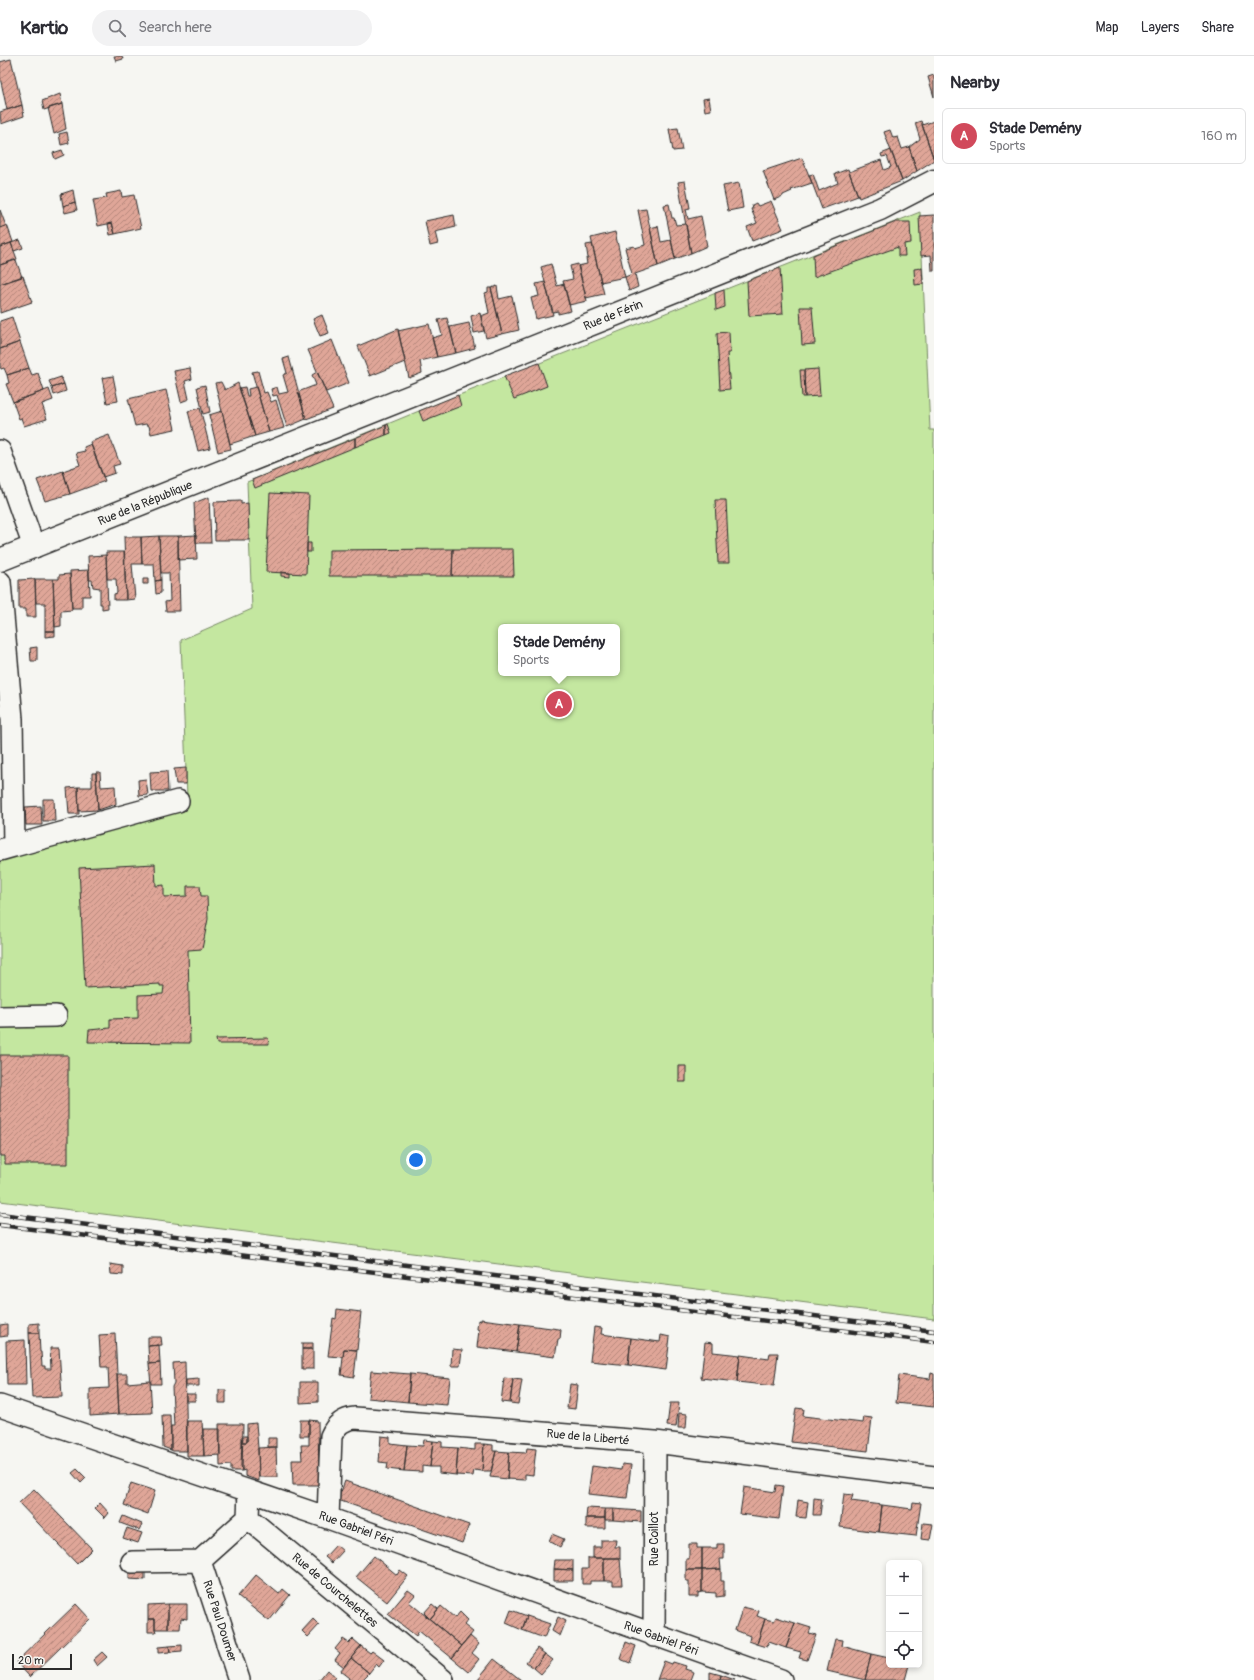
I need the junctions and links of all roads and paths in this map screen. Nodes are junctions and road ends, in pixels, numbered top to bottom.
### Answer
1 (934, 181) edge
2 (289, 444) joint
3 (0, 451) edge
4 (34, 547) junction
5 (0, 560) edge
6 (0, 582) edge
7 (178, 801) dead end
8 (7, 848) edge
9 (56, 1016) dead end
10 (0, 1017) edge
11 (0, 1406) edge
12 (654, 1442) junction
13 (934, 1477) edge
14 (248, 1491) junction
15 (248, 1518) junction
16 (328, 1518) junction
17 (200, 1561) junction
18 (132, 1562) dead end
19 (654, 1636) junction
20 (239, 1680) edge
21 (443, 1680) edge
22 (781, 1680) edge

1 - 2 main road, Rue de Férin
2 - 4 main road, Rue de la République
3 - 4 street
4 - 5 main road, Rue de la République
6 - 8 street
7 - 8 street
9 - 10 street
11 - 14 street, Rue Gabriel Péri
12 - 13 street, Rue de la Liberté
12 - 16 street, Rue de la Liberté
12 - 19 street, Rue Coillot
14 - 15 street
14 - 16 street, Rue Gabriel Péri
15 - 17 street
15 - 21 street, Rue de Courchelettes
16 - 19 street, Rue Gabriel Péri
17 - 18 street
17 - 20 street, Rue Paul Doumer
19 - 22 street, Rue Gabriel Péri

